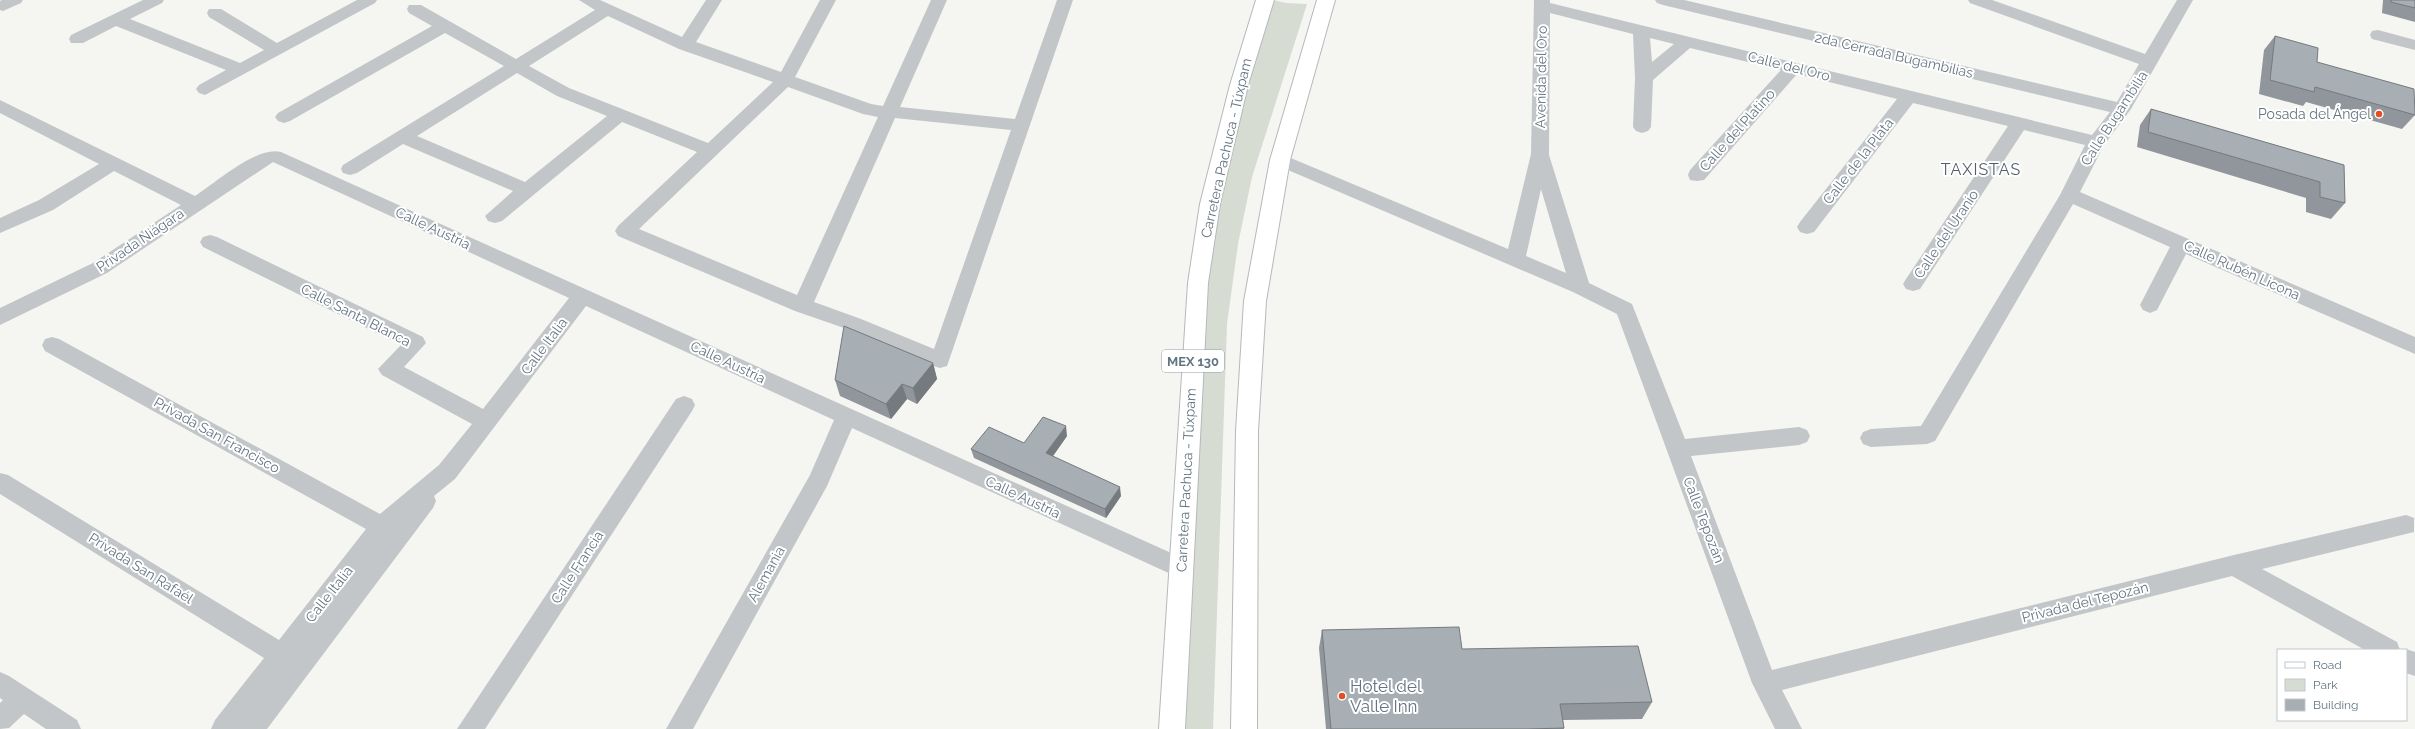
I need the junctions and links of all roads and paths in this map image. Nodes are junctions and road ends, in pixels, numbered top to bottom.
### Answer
1 (156, 0) edge
2 (587, 0) edge
3 (714, 0) edge
4 (828, 0) edge
5 (939, 0) edge
6 (1065, 0) edge
7 (1265, 0) edge
8 (1326, 0) edge
9 (1666, 0) edge
10 (1976, 0) edge
11 (2185, 0) edge
12 (356, 2) edge
13 (1542, 3) edge
14 (415, 9) dead end
15 (607, 10) junction
16 (215, 13) dead end
17 (116, 20) junction
18 (444, 26) junction
19 (1641, 30) junction
20 (2378, 35) dead end
21 (77, 39) dead end
22 (1687, 41) junction
23 (686, 45) junction
24 (2415, 45) edge
25 (277, 50) junction
26 (2150, 62) junction
27 (517, 67) junction
28 (1794, 67) junction
29 (241, 70) junction
30 (1644, 78) junction
31 (785, 80) junction
32 (205, 89) dead end
33 (1910, 95) junction
34 (0, 106) edge
35 (2122, 110) junction
36 (888, 113) junction
37 (618, 116) junction
38 (284, 117) dead end
39 (1020, 125) junction
40 (2027, 126) junction
41 (1642, 127) dead end
42 (402, 137) junction
43 (2092, 149) junction
44 (711, 151) junction
45 (1540, 154) junction
46 (275, 156) joint
47 (1280, 160) junction
48 (114, 163) junction
49 (350, 169) dead end
50 (1697, 175) dead end
51 (527, 190) junction
52 (2069, 195) junction
53 (195, 204) junction
54 (495, 216) dead end
55 (0, 226) edge
56 (1807, 227) dead end
57 (210, 242) dead end
58 (2182, 243) junction
59 (1515, 261) junction
60 (1913, 284) dead end
61 (1580, 287) junction
62 (582, 296) junction
63 (2150, 304) dead end
64 (802, 306) junction
65 (0, 317) edge
66 (52, 345) dead end
67 (2415, 346) edge
68 (684, 405) dead end
69 (846, 416) junction
70 (486, 421) junction
71 (1799, 436) dead end
72 (1871, 438) dead end
73 (1676, 448) junction
74 (447, 472) junction
75 (0, 482) edge
76 (2406, 525) dead end
77 (382, 526) junction
78 (2234, 565) junction
79 (1181, 568) junction
80 (2386, 649) edge
81 (282, 655) junction
82 (1765, 683) junction
83 (11, 691) edge
84 (0, 713) edge
85 (0, 718) edge
86 (0, 724) edge
87 (7, 729) edge
88 (68, 729) edge
89 (224, 729) edge
90 (251, 729) edge
91 (470, 729) edge
92 (679, 729) edge
93 (1172, 729) edge
94 (1244, 729) edge
95 (1788, 729) edge

1 - 17 street
2 - 15 street
3 - 23 street
4 - 31 street
5 - 36 street
6 - 39 street
7 - 79 main road, Carretera Pachuca - Túxpam / MEX 130
8 - 47 main road
9 - 35 street, 2da Cerrada Bugambilias
10 - 26 street
11 - 26 street, Calle Bugambilia
12 - 25 street
13 - 19 street, Calle del Oro
13 - 45 street, Avenida del Oro
14 - 18 street
15 - 23 street
15 - 27 street
16 - 25 street
17 - 21 street
17 - 29 street
18 - 27 street
18 - 38 street
19 - 22 street, Calle del Oro
19 - 30 street
20 - 24 street
22 - 28 street, Calle del Oro
22 - 30 street
23 - 31 street
25 - 29 street
26 - 35 street, Calle Bugambilia
27 - 37 street
27 - 42 street
28 - 33 street, Calle del Oro
28 - 50 street, Calle del Platino
29 - 32 street
30 - 41 street
31 - 36 street
31 - 44 street
33 - 40 street, Calle del Oro
33 - 56 street, Calle de la Plata
34 - 48 street
35 - 43 street, Calle Bugambilia
36 - 39 street
36 - 64 street
37 - 44 street
37 - 51 street
39 - 64 street
40 - 43 street, Calle del Oro
40 - 60 street, Calle del Uranio
42 - 49 street
42 - 51 street
43 - 52 street, Calle Bugambilia
44 - 64 street
45 - 59 street, Avenida del Oro
45 - 61 street, Avenida del Oro
46 - 53 street, Privada Niágara
46 - 62 street, Calle Austria
47 - 59 street
47 - 94 main road
48 - 53 street
48 - 55 street
51 - 54 street
52 - 58 street, Calle Rubén Licona
52 - 72 street, Calle Bugambilia
53 - 65 street, Privada Niágara
57 - 70 street, Calle Santa Blanca
58 - 63 street
58 - 67 street, Calle Rubén Licona
59 - 61 street
61 - 73 street, Calle Tepozán
62 - 69 street, Calle Austria
62 - 70 street, Calle Italia
66 - 77 street, Privada San Francisco
68 - 91 street, Calle Francia
69 - 79 street, Calle Austria
69 - 92 street, Alemania
70 - 74 street, Calle Italia
71 - 73 street
73 - 82 street, Calle Tepozán
74 - 77 street, Calle Italia
74 - 90 street, Calle Italia
75 - 81 street, Privada San Rafaél
76 - 78 street, Privada del Tepozán
77 - 81 street, Calle Italia
78 - 80 street
78 - 82 street, Privada del Tepozán
79 - 93 main road, Carretera Pachuca - Túxpam / MEX 130
81 - 89 street, Calle Italia
82 - 95 street, Calle Tepozán
83 - 84 street
83 - 85 street
83 - 88 street
86 - 87 street

